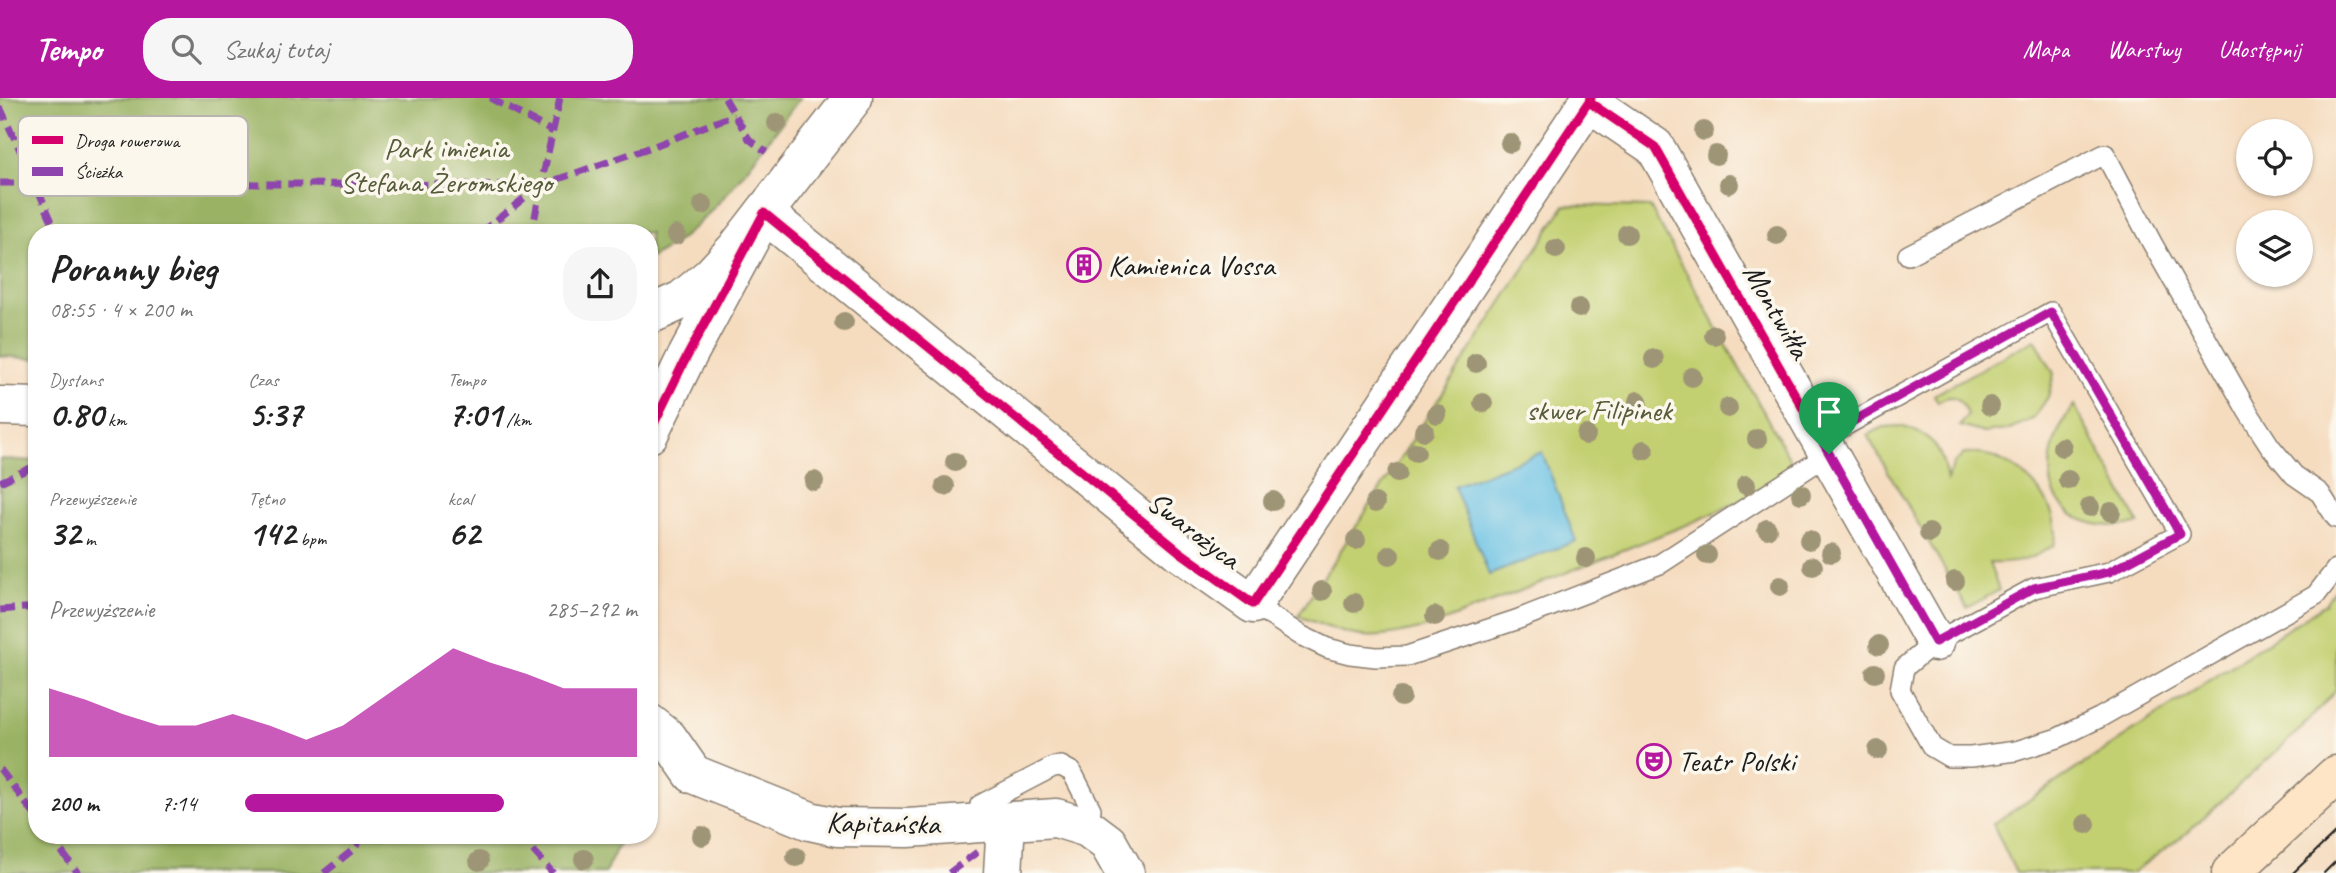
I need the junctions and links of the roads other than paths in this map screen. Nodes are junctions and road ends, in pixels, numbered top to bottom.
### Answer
1 (852, 98) edge
2 (1590, 100) edge
3 (764, 213) junction
4 (1908, 255) dead end
5 (658, 312) edge
6 (658, 329) edge
7 (683, 364) junction
8 (0, 406) edge
9 (28, 407) edge
10 (658, 415) edge
11 (1825, 446) junction
12 (2336, 518) edge
13 (2336, 569) edge
14 (1253, 604) junction
15 (1935, 642) junction
16 (658, 730) edge
17 (2336, 775) edge
18 (993, 823) junction
19 (1088, 828) junction
20 (1003, 873) edge
21 (1125, 873) edge
22 (2231, 873) edge

1 - 3 street
2 - 11 street, Montwiłła
2 - 14 street, Swarożyca
3 - 5 street
3 - 7 street
3 - 14 street, Swarożyca
4 - 12 lane
6 - 7 street
7 - 10 street
8 - 9 street
11 - 14 lane
11 - 15 street, Montwiłła
11 - 15 lane
13 - 15 lane
16 - 18 street, Kapitańska
17 - 22 street
18 - 19 street, Kapitańska
18 - 19 lane
18 - 20 street
19 - 21 street, Kapitańska

